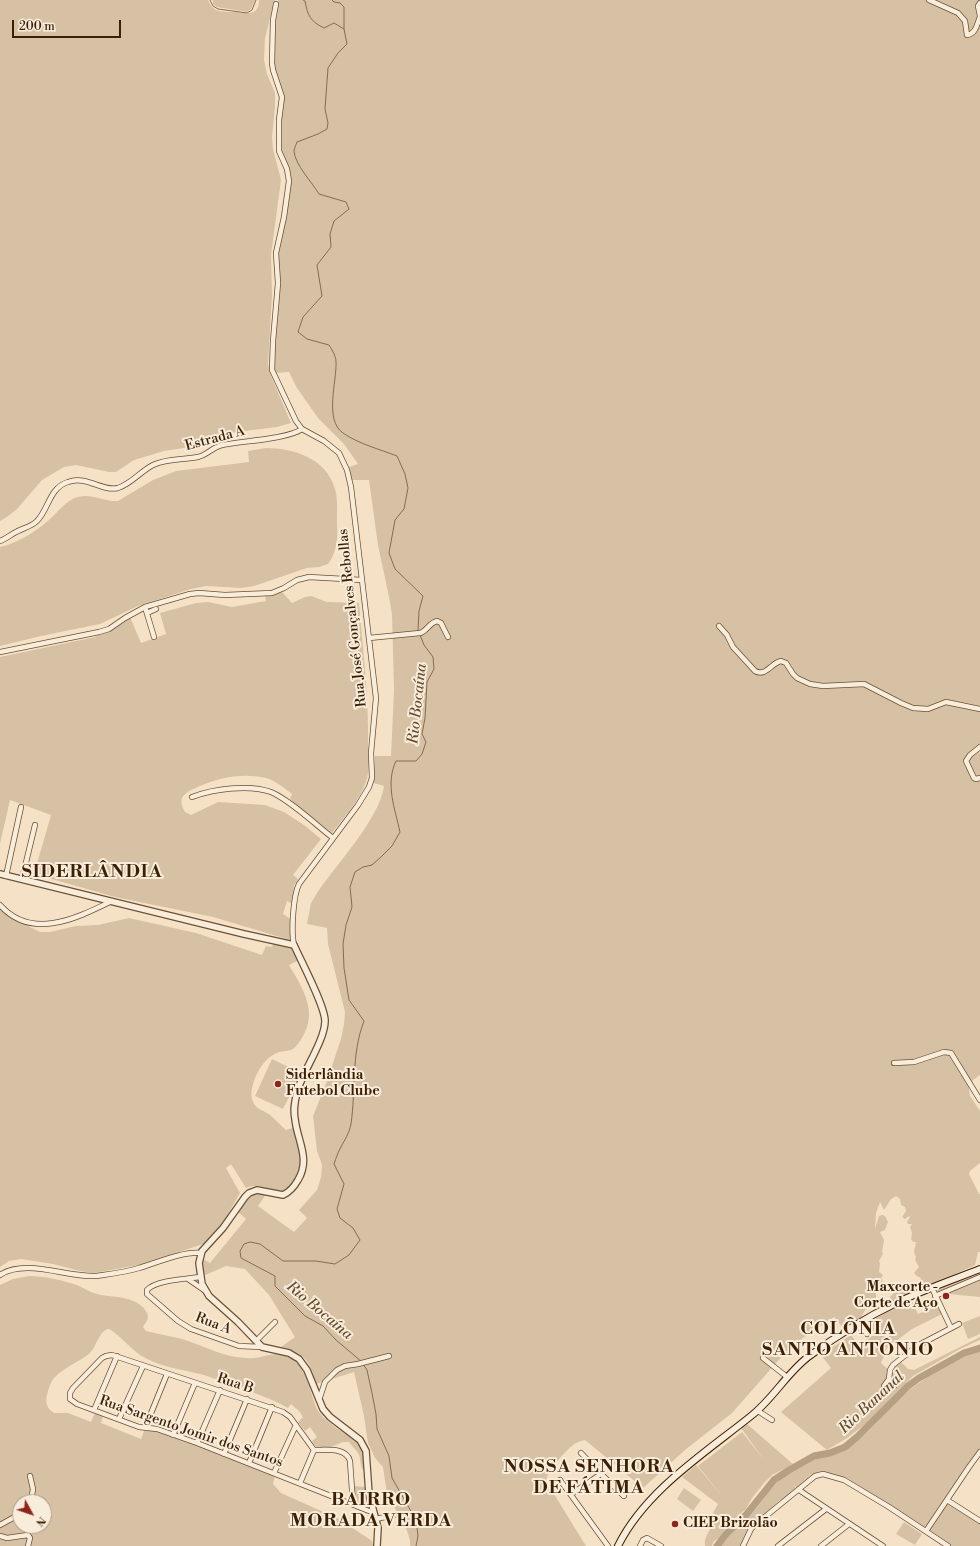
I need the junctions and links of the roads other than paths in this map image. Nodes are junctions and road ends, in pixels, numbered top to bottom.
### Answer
1 (929, 0) edge
2 (980, 3) edge
3 (276, 4) dead end
4 (980, 16) edge
5 (302, 429) junction
6 (0, 541) edge
7 (362, 580) junction
8 (145, 607) junction
9 (156, 610) dead end
10 (147, 613) junction
11 (719, 626) dead end
12 (154, 637) dead end
13 (448, 637) dead end
14 (369, 638) junction
15 (0, 652) edge
16 (980, 710) edge
17 (980, 747) edge
18 (980, 778) edge
19 (192, 797) dead end
20 (21, 807) dead end
21 (35, 826) dead end
22 (333, 838) junction
23 (3, 875) edge
24 (22, 879) junction
25 (112, 901) junction
26 (0, 905) edge
27 (294, 945) junction
28 (894, 1063) dead end
29 (980, 1100) edge
30 (201, 1253) junction
31 (980, 1269) edge
32 (0, 1275) edge
33 (200, 1277) junction
34 (980, 1277) edge
35 (187, 1279) junction
36 (932, 1288) junction
37 (206, 1292) junction
38 (936, 1296) junction
39 (275, 1322) dead end
40 (959, 1324) dead end
41 (857, 1325) junction
42 (951, 1328) junction
43 (867, 1334) dead end
44 (251, 1336) junction
45 (256, 1341) junction
46 (246, 1346) junction
47 (262, 1347) junction
48 (117, 1356) junction
49 (389, 1356) dead end
50 (763, 1358) dead end
51 (143, 1366) junction
52 (167, 1374) junction
53 (787, 1377) junction
54 (889, 1379) dead end
55 (195, 1383) junction
56 (220, 1390) junction
57 (247, 1399) junction
58 (319, 1400) junction
59 (272, 1408) junction
60 (94, 1410) junction
61 (758, 1410) junction
62 (119, 1419) junction
63 (772, 1420) dead end
64 (296, 1425) junction
65 (145, 1428) junction
66 (172, 1435) junction
67 (197, 1443) junction
68 (314, 1450) junction
69 (581, 1452) dead end
70 (980, 1452) edge
71 (224, 1454) junction
72 (249, 1463) junction
73 (274, 1473) junction
74 (601, 1474) junction
75 (30, 1476) dead end
76 (560, 1480) dead end
77 (300, 1483) junction
78 (799, 1490) junction
79 (32, 1494) edge
80 (571, 1494) junction
81 (624, 1496) dead end
82 (947, 1500) junction
83 (353, 1504) junction
84 (826, 1509) junction
85 (394, 1515) dead end
86 (375, 1516) junction
87 (12, 1518) edge
88 (980, 1521) edge
89 (850, 1524) junction
90 (0, 1525) edge
91 (926, 1532) junction
92 (0, 1536) edge
93 (28, 1546) edge
94 (377, 1546) edge
95 (608, 1546) edge
96 (618, 1546) edge
97 (640, 1546) edge
98 (661, 1546) edge
99 (743, 1546) edge
100 (778, 1546) edge
101 (821, 1546) edge
102 (883, 1546) edge
103 (948, 1546) edge

1 - 4 street
2 - 4 street
3 - 5 street, Rua José Gonçalves Rebollas
5 - 6 street, Estrada A
5 - 7 street, Rua José Gonçalves Rebollas
7 - 8 street
7 - 14 street, Rua José Gonçalves Rebollas
8 - 10 street
8 - 15 street
9 - 10 street
10 - 12 street
11 - 16 street
13 - 14 street
14 - 22 street, Rua José Gonçalves Rebollas
17 - 18 street
19 - 22 street
20 - 23 street
21 - 24 street
22 - 27 street, Rua José Gonçalves Rebollas
23 - 24 street
24 - 25 street
25 - 26 street
25 - 27 street
27 - 30 street, Rua José Gonçalves Rebollas
28 - 29 street
30 - 32 street
30 - 33 street
31 - 36 main road
33 - 35 street
33 - 37 street
34 - 38 street
35 - 37 street
35 - 46 street, Rua A
36 - 38 street
36 - 41 main road
37 - 44 street
38 - 42 street
39 - 45 street
40 - 42 street
41 - 43 street
41 - 53 main road
42 - 54 street
44 - 45 street
44 - 46 street
45 - 47 street
46 - 47 street, Rua A
47 - 58 street
48 - 51 street, Rua B
48 - 60 street
48 - 60 street, Rua Sargento Jomir dos Santos
49 - 58 street
50 - 53 street
51 - 52 street, Rua B
51 - 62 street
52 - 55 street, Rua B
52 - 65 street
53 - 61 main road
55 - 56 street, Rua B
55 - 66 street
56 - 57 street, Rua B
56 - 67 street
57 - 59 street, Rua B
57 - 71 street
58 - 86 street
59 - 64 street, Rua B
59 - 72 street
60 - 62 street, Rua Sargento Jomir dos Santos
61 - 63 street
61 - 96 main road
62 - 65 street, Rua Sargento Jomir dos Santos
64 - 68 street, Rua B
64 - 73 street
65 - 66 street, Rua Sargento Jomir dos Santos
66 - 67 street, Rua Sargento Jomir dos Santos
67 - 71 street, Rua Sargento Jomir dos Santos
68 - 77 street
68 - 83 street
69 - 74 street
70 - 82 street
71 - 72 street, Rua Sargento Jomir dos Santos
72 - 73 street, Rua Sargento Jomir dos Santos
73 - 77 street, Rua Sargento Jomir dos Santos
74 - 80 street
74 - 81 street
75 - 79 street
76 - 80 street
77 - 83 street, Rua Sargento Jomir dos Santos
78 - 84 street
78 - 91 street
78 - 99 street
80 - 95 street
82 - 88 street
82 - 91 street
83 - 86 street, Rua Sargento Jomir dos Santos
84 - 89 street
84 - 100 street
85 - 86 street
86 - 94 street
87 - 90 street
89 - 101 street
89 - 102 street
91 - 103 street
92 - 93 street
97 - 98 street

